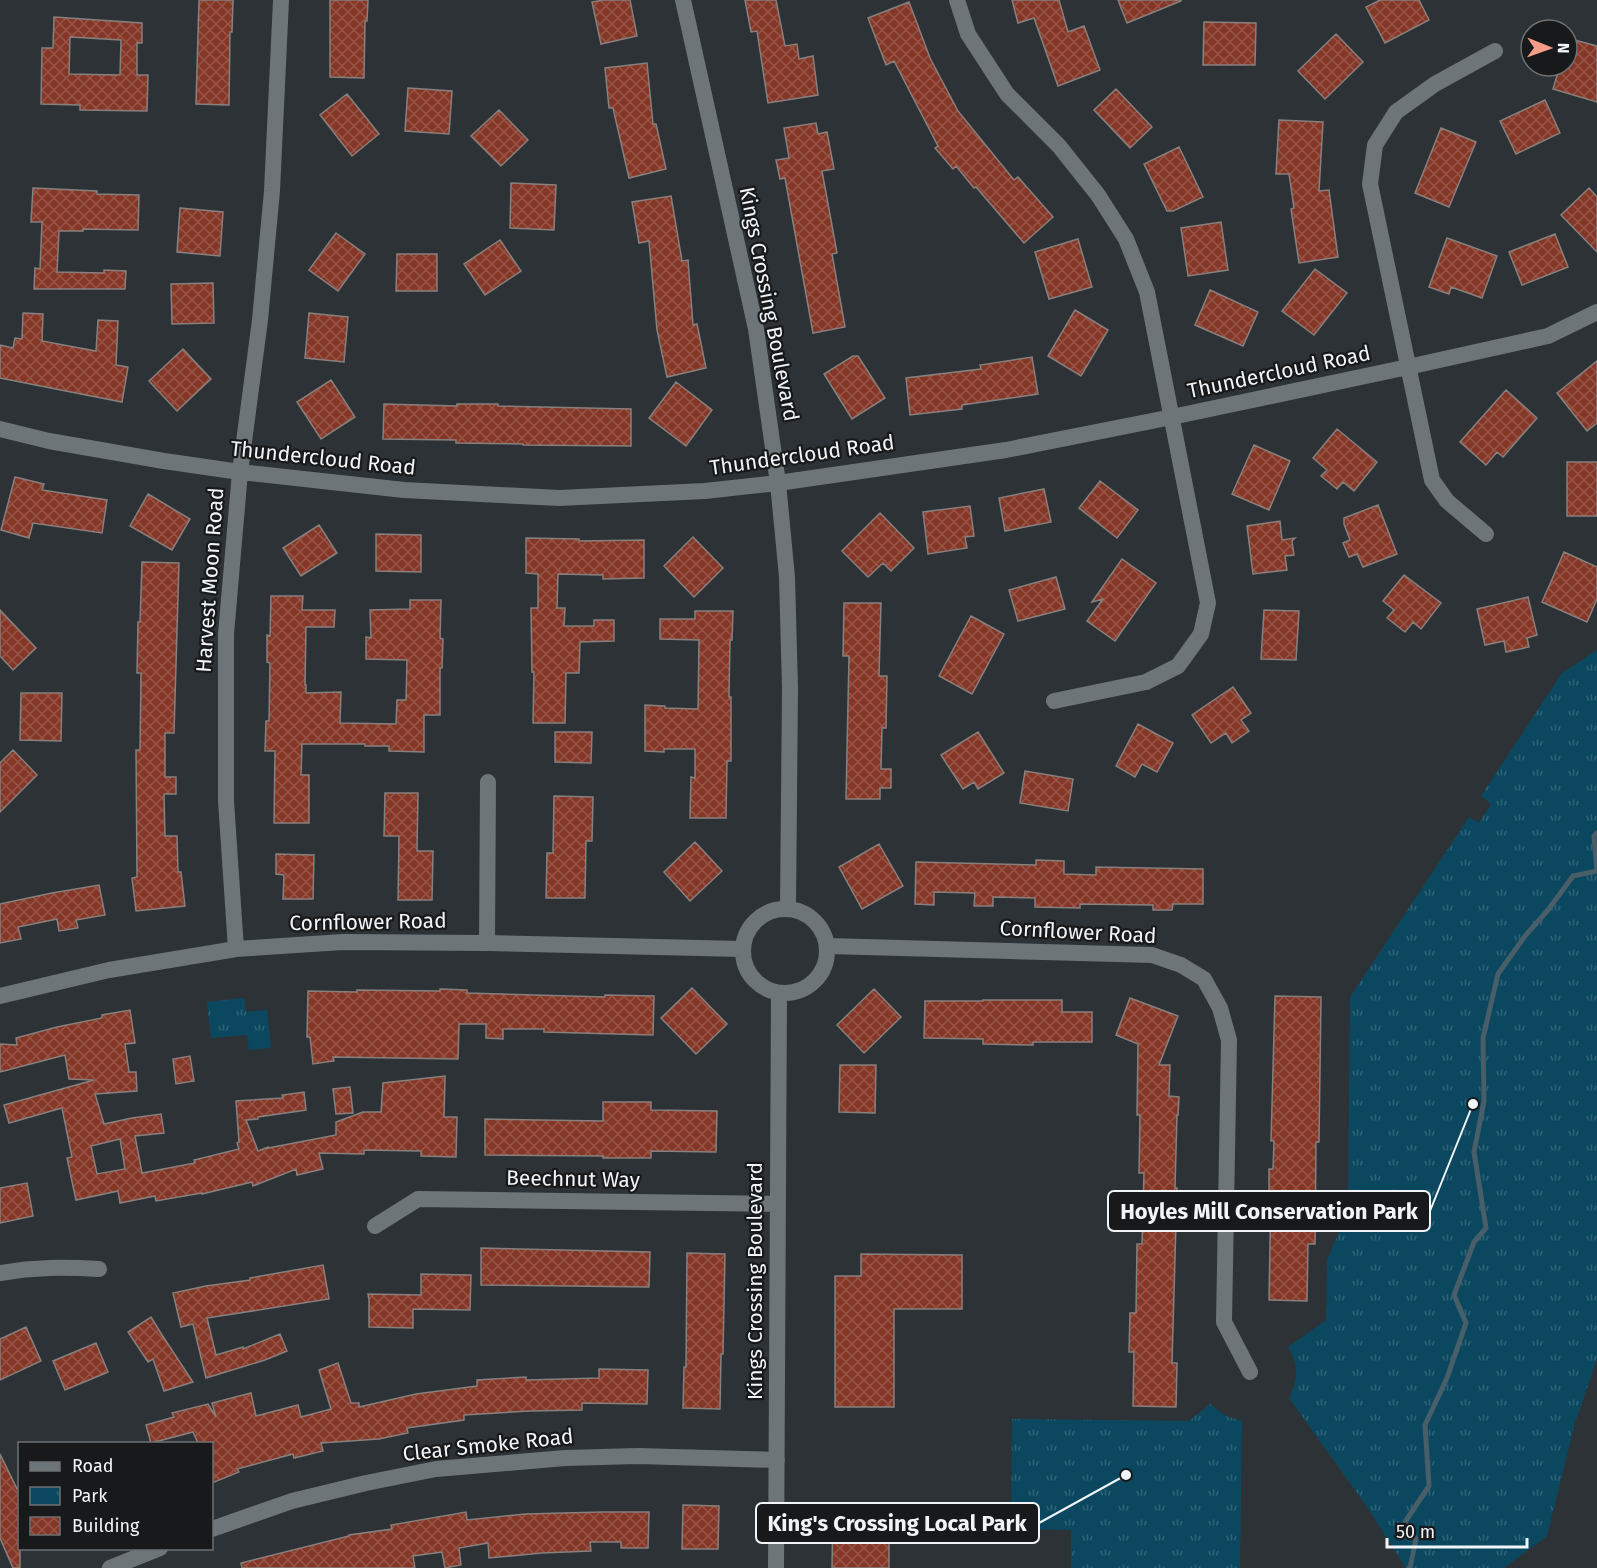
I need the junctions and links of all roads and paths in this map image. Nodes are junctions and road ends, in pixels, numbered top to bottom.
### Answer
1 (280, 0) edge
2 (683, 0) edge
3 (957, 0) edge
4 (1495, 51) dead end
5 (1597, 312) edge
6 (1408, 368) junction
7 (1172, 417) junction
8 (0, 429) edge
9 (240, 472) junction
10 (778, 483) junction
11 (1486, 534) dead end
12 (1054, 701) dead end
13 (488, 782) dead end
14 (788, 907) junction
15 (487, 943) junction
16 (828, 946) junction
17 (236, 949) junction
18 (741, 949) junction
19 (779, 994) junction
20 (0, 996) edge
21 (778, 1204) junction
22 (375, 1226) dead end
23 (99, 1269) dead end
24 (0, 1273) edge
25 (1250, 1372) dead end
26 (777, 1460) junction
27 (213, 1529) edge
28 (155, 1550) edge
29 (110, 1568) edge
30 (776, 1568) edge

1 - 9 street, Harvest Moon Road
2 - 10 street, Kings Crossing Boulevard
3 - 7 street
4 - 6 street
5 - 6 street, Thundercloud Road
6 - 7 street, Thundercloud Road
6 - 11 street
7 - 10 street, Thundercloud Road
7 - 12 street
8 - 9 street, Thundercloud Road
9 - 10 street, Thundercloud Road
9 - 17 street, Harvest Moon Road
10 - 14 street, Kings Crossing Boulevard
13 - 15 street
14 - 16 street
14 - 18 street
15 - 17 street, Cornflower Road
15 - 18 street, Cornflower Road
16 - 19 street
16 - 25 street, Cornflower Road
17 - 20 street, Cornflower Road
18 - 19 street
19 - 21 street, Kings Crossing Boulevard
21 - 22 street, Beechnut Way
21 - 26 street, Kings Crossing Boulevard
23 - 24 street
26 - 27 street, Clear Smoke Road
26 - 30 street, Kings Crossing Boulevard
28 - 29 street

